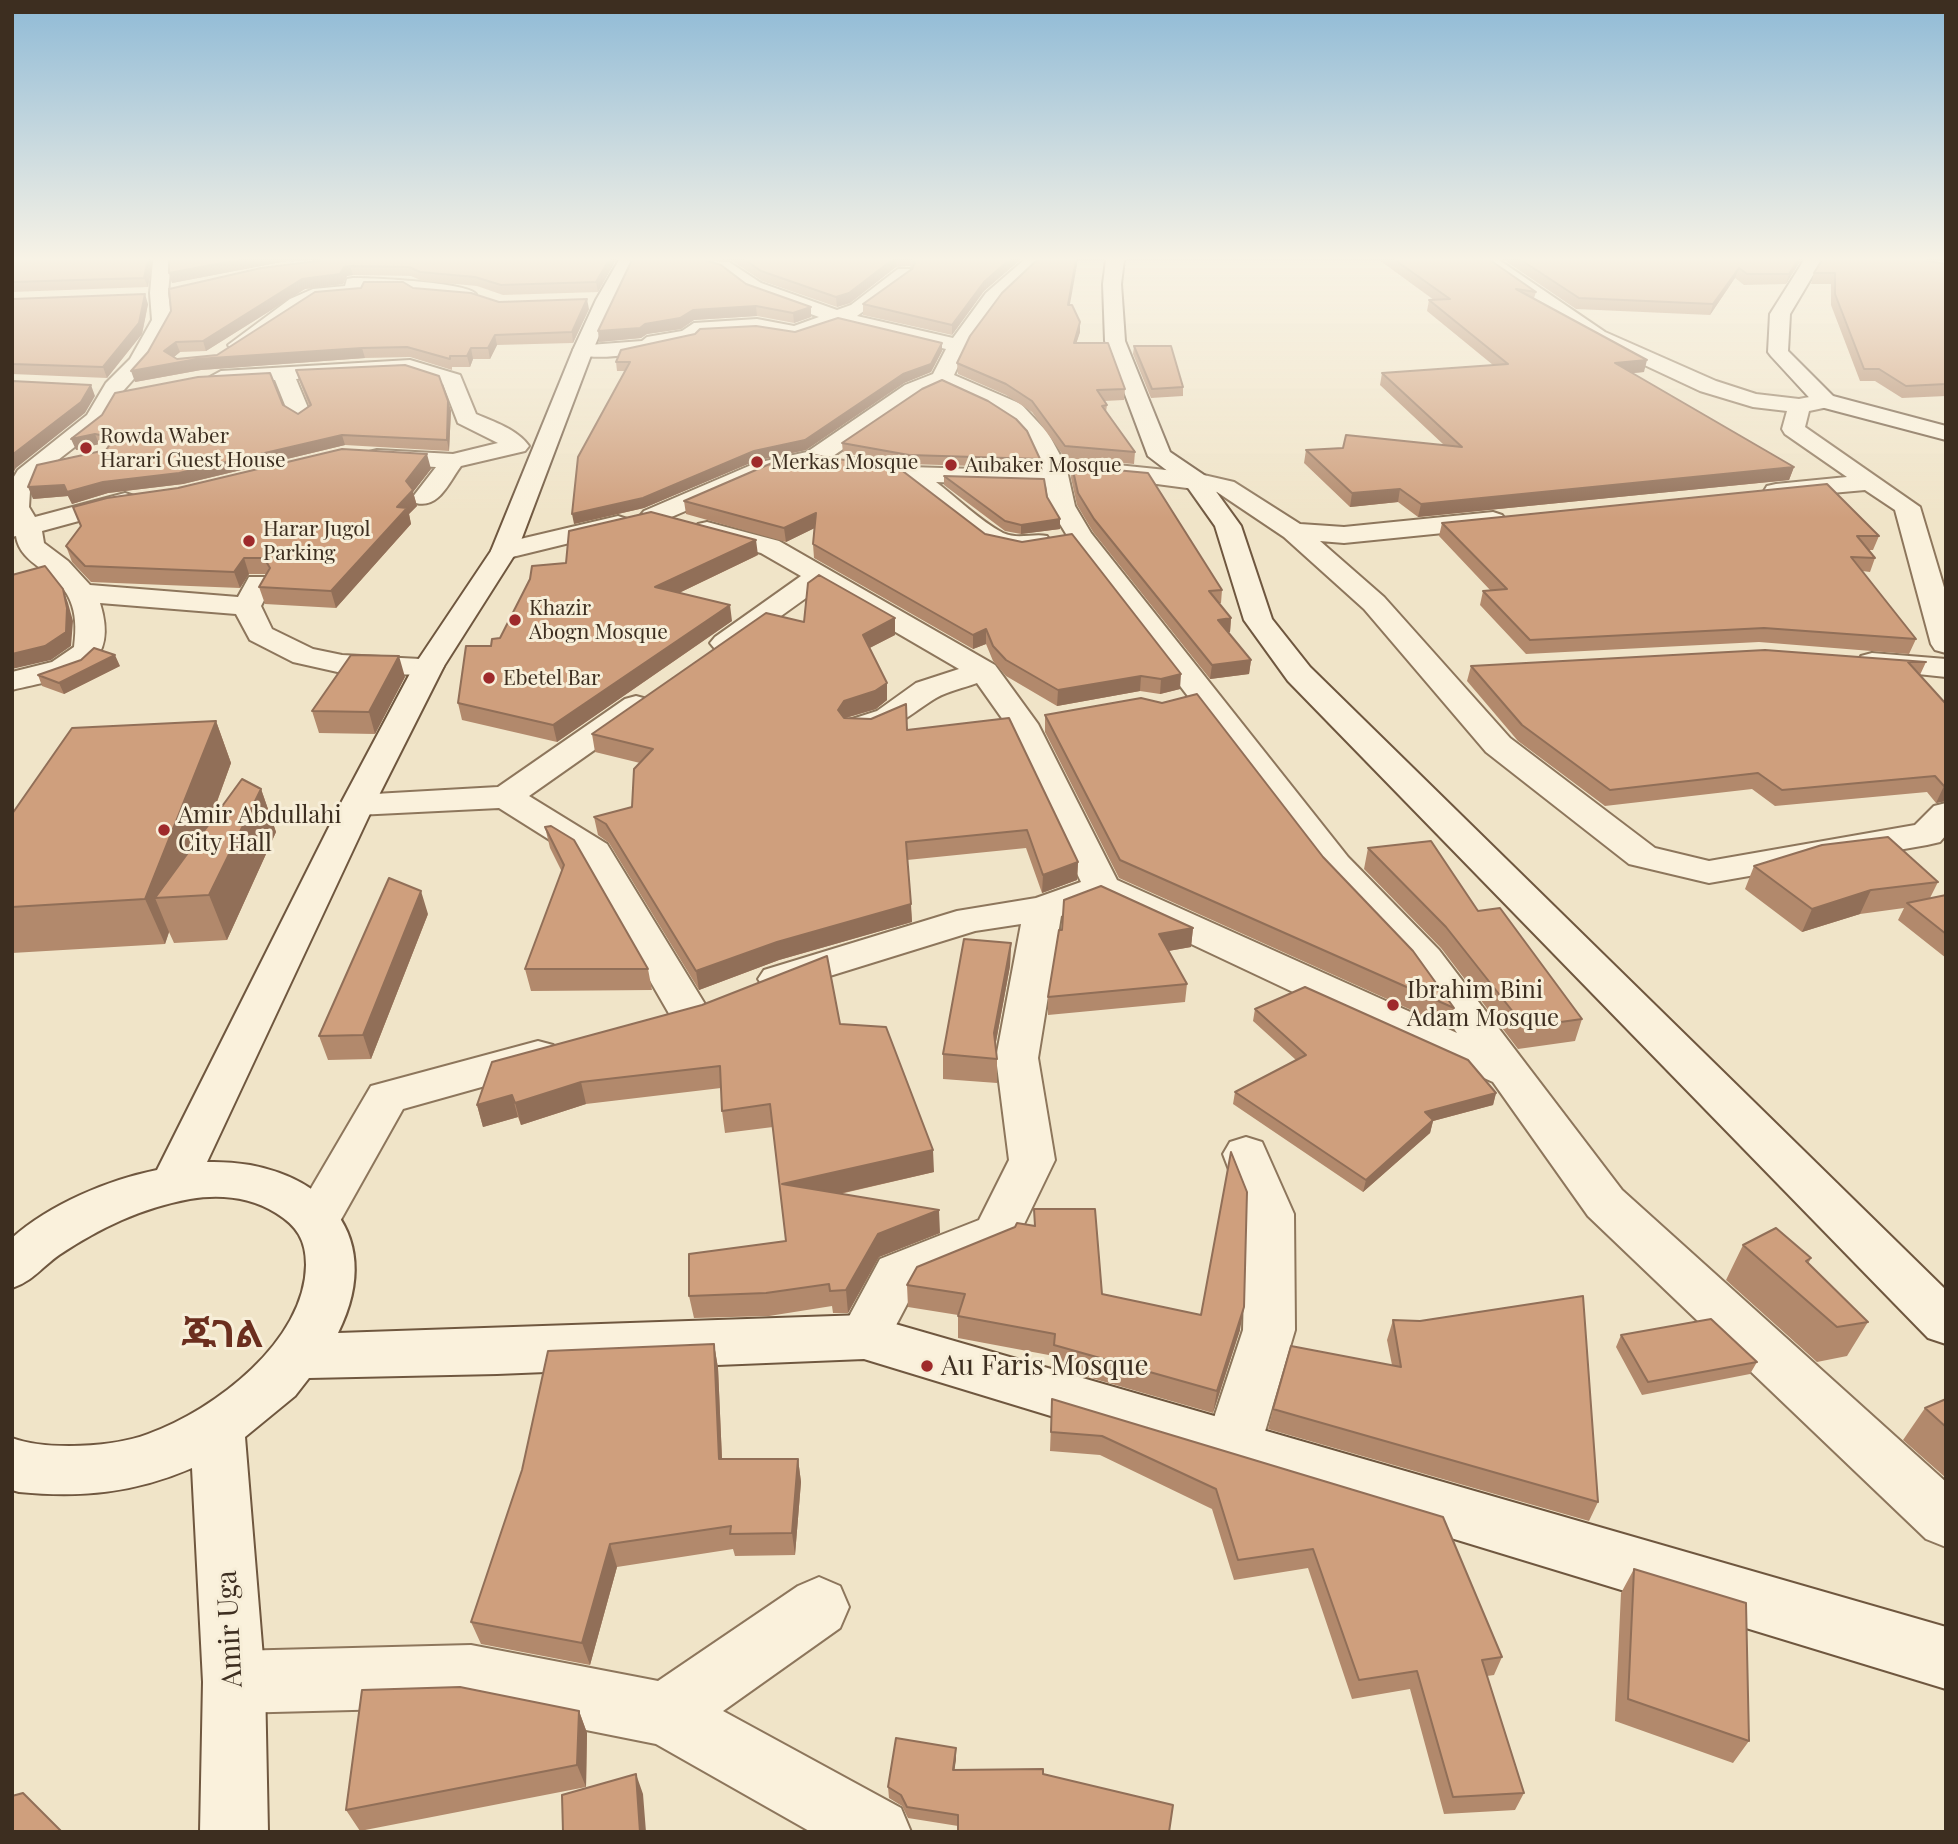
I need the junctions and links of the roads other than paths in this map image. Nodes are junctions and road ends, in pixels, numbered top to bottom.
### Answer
1 (148, 346) edge
2 (233, 346) edge
3 (584, 346) edge
4 (649, 346) edge
5 (957, 346) edge
6 (1117, 346) edge
7 (1618, 346) edge
8 (1778, 346) edge
9 (383, 350) edge
10 (583, 350) junction
11 (139, 362) junction
12 (163, 362) edge
13 (365, 367) junction
14 (283, 374) junction
15 (942, 377) junction
16 (86, 386) edge
17 (111, 392) junction
18 (136, 392) edge
19 (1825, 401) junction
20 (1799, 406) junction
21 (300, 415) edge
22 (1946, 433) edge
23 (359, 456) edge
24 (89, 457) edge
25 (815, 458) junction
26 (453, 461) junction
27 (21, 471) edge
28 (1054, 472) junction
29 (909, 474) junction
30 (1195, 480) junction
31 (1869, 482) junction
32 (1745, 495) edge
33 (425, 498) dead end
34 (145, 499) edge
35 (653, 516) junction
36 (1524, 517) edge
37 (20, 527) edge
38 (1293, 531) junction
39 (1080, 536) junction
40 (504, 551) junction
41 (819, 576) junction
42 (82, 593) junction
43 (1946, 644) edge
44 (1839, 660) edge
45 (696, 663) edge
46 (429, 666) junction
47 (1474, 668) edge
48 (1946, 668) edge
49 (984, 671) junction
50 (1434, 671) junction
51 (12, 681) edge
52 (663, 687) edge
53 (858, 727) edge
54 (506, 797) junction
55 (357, 805) junction
56 (1939, 833) edge
57 (1102, 887) junction
58 (1043, 909) junction
59 (690, 1014) junction
60 (651, 1025) edge
61 (572, 1046) edge
62 (1505, 1070) junction
63 (1246, 1154) dead end
64 (174, 1183) junction
65 (317, 1219) junction
66 (12, 1268) edge
67 (1946, 1323) edge
68 (864, 1337) junction
69 (297, 1356) junction
70 (217, 1427) junction
71 (1233, 1445) junction
72 (12, 1463) edge
73 (1946, 1520) edge
74 (819, 1607) dead end
75 (1946, 1658) edge
76 (234, 1682) junction
77 (665, 1714) junction
78 (234, 1832) edge
79 (877, 1832) edge

1 - 11 street
2 - 14 street
3 - 10 street
4 - 10 street
5 - 15 street
6 - 30 street
7 - 20 street
8 - 19 street
9 - 13 street
10 - 40 street
11 - 12 street
11 - 17 street
13 - 14 street
13 - 26 street
14 - 21 street
15 - 25 street
15 - 28 street
16 - 17 street
17 - 18 street
17 - 27 street
19 - 20 street
19 - 22 street
20 - 31 street
23 - 26 street
24 - 27 street
25 - 29 street
25 - 35 street
26 - 33 street
27 - 37 street
28 - 29 street
28 - 30 street
28 - 39 street
29 - 39 street
30 - 38 street
30 - 67 street
31 - 32 street
31 - 43 street
34 - 37 street
35 - 40 street
35 - 41 street
36 - 38 street
37 - 42 street
38 - 50 street
39 - 62 street
40 - 46 street
41 - 45 street
41 - 49 street
42 - 46 street
42 - 51 street
44 - 48 street
46 - 55 street
47 - 50 street
49 - 53 street
49 - 57 street
50 - 56 street
52 - 54 street
54 - 55 street
54 - 59 street
55 - 64 street
57 - 58 street
57 - 62 street
58 - 59 street
58 - 68 street
59 - 60 street
61 - 65 street
62 - 73 street
63 - 71 street
64 - 65 street
64 - 66 street
65 - 69 street
68 - 69 street
68 - 71 street
69 - 70 street
70 - 72 street
70 - 76 street, Amir Uga
71 - 75 street
74 - 77 street
76 - 77 street
76 - 78 street, Amir Uga
77 - 79 street

